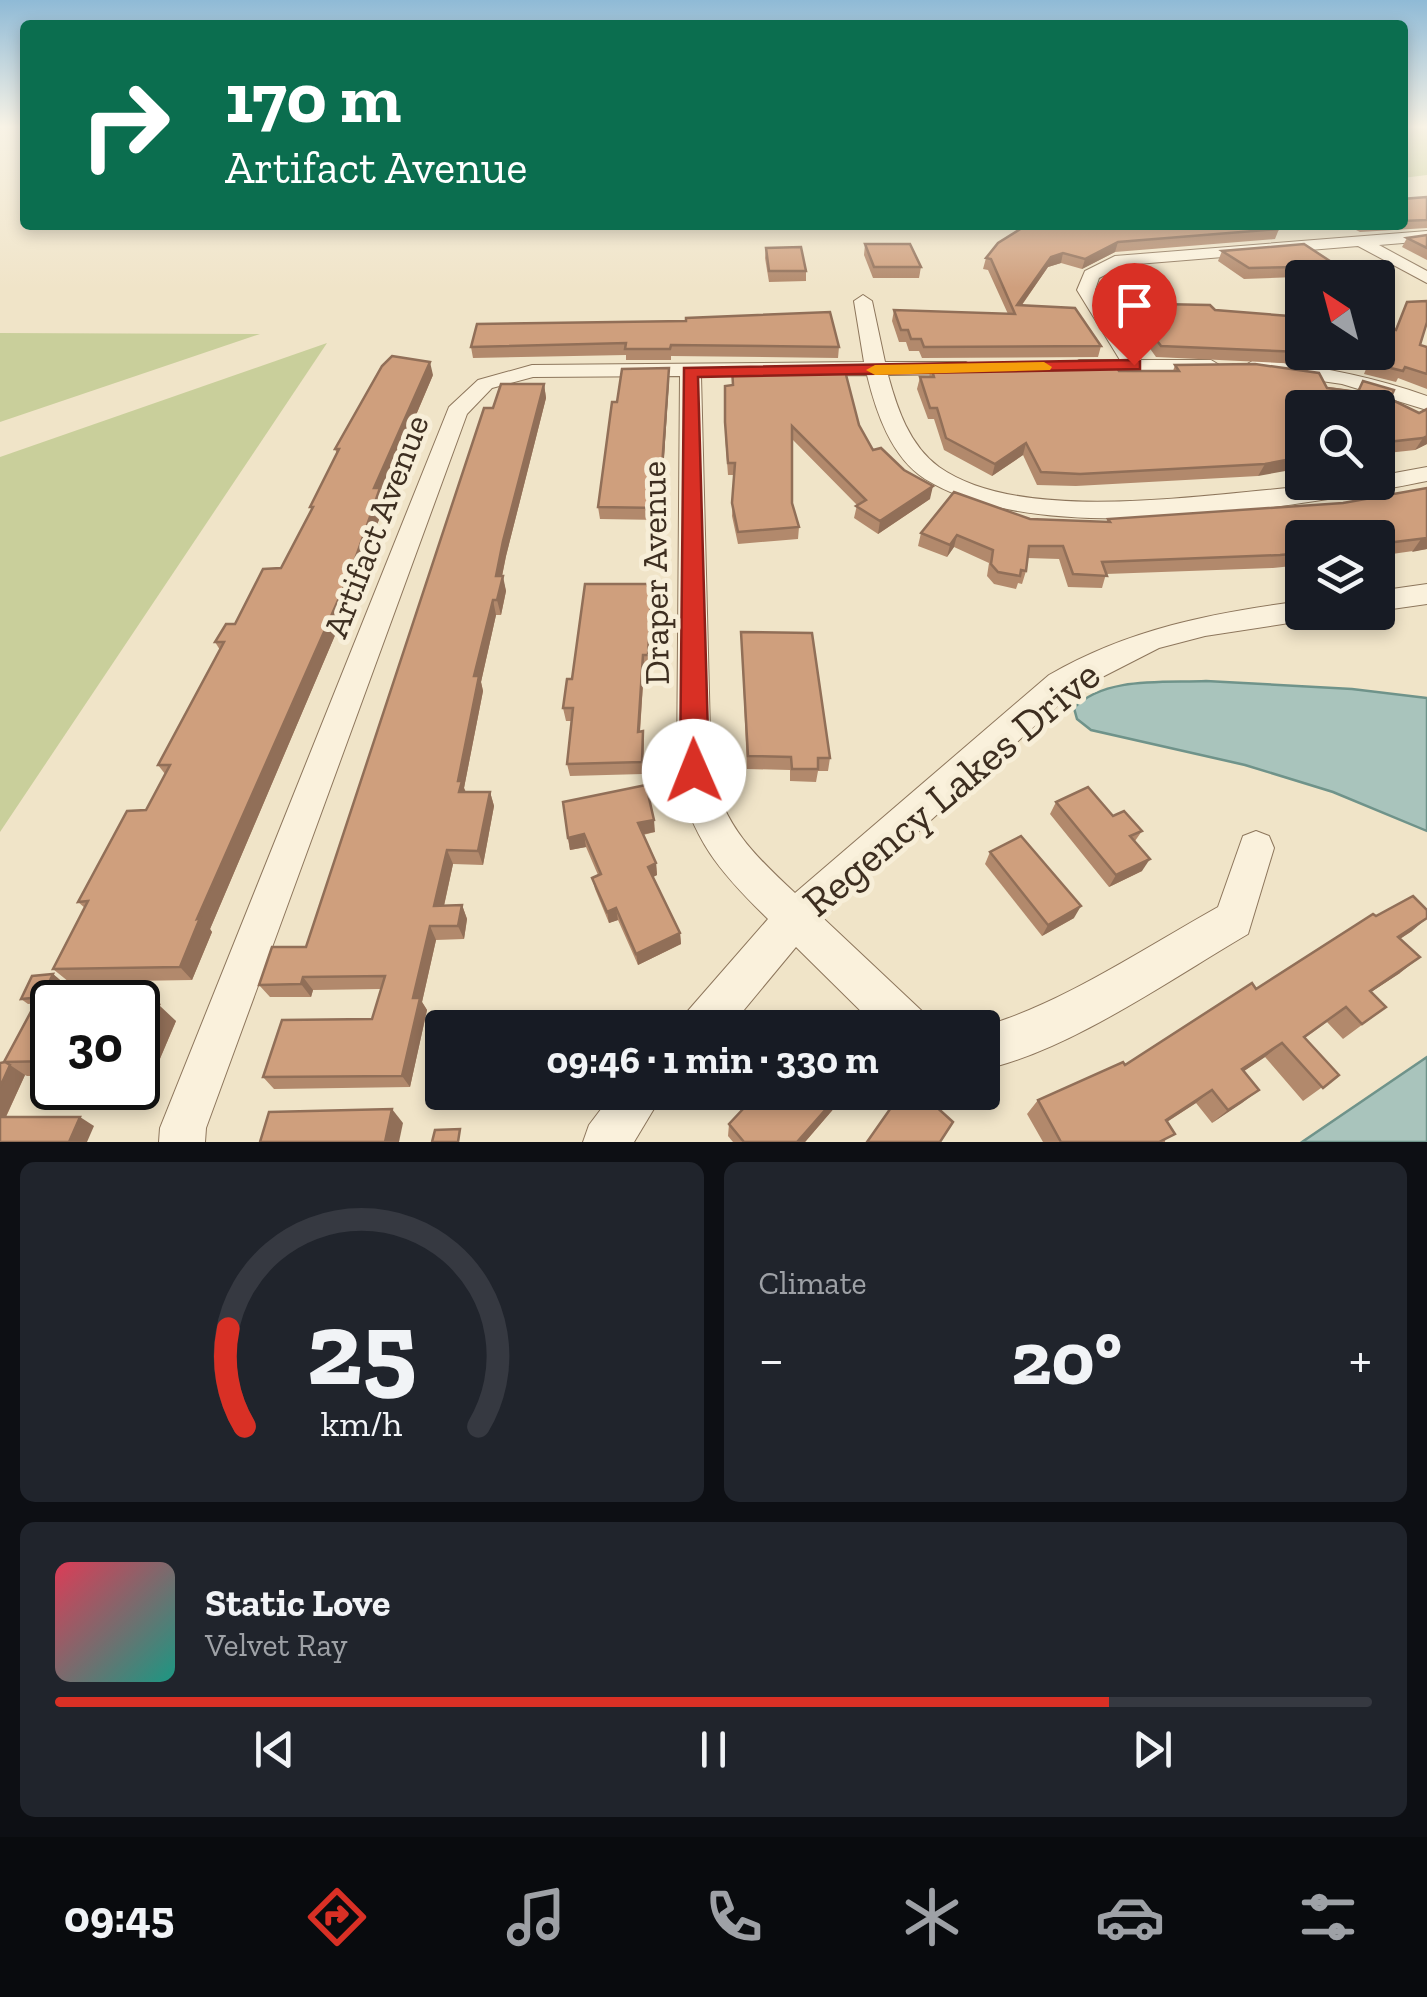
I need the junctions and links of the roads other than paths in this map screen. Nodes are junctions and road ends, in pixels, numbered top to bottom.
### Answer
1 (1427, 236) edge
2 (1360, 241) junction
3 (1427, 278) edge
4 (863, 301) dead end
5 (1134, 365) junction
6 (1054, 366) edge
7 (995, 368) edge
8 (876, 370) junction
9 (690, 372) junction
10 (1427, 403) edge
11 (1427, 474) edge
12 (1427, 594) edge
13 (1395, 599) edge
14 (1285, 614) edge
15 (1256, 848) dead end
16 (797, 916) junction
17 (716, 1010) edge
18 (891, 1010) edge
19 (1000, 1046) edge
20 (629, 1110) edge
21 (182, 1142) edge
22 (606, 1142) edge

1 - 2 street
2 - 3 street
2 - 5 street
4 - 8 street
5 - 6 street
5 - 10 street
7 - 8 street, Artifact Avenue
8 - 9 street, Artifact Avenue
8 - 11 street
9 - 16 street, Draper Avenue
9 - 21 street, Artifact Avenue
12 - 13 street
14 - 16 street, Regency Lakes Drive
15 - 19 street
16 - 17 street, Regency Lakes Drive
16 - 18 street, Draper Avenue
20 - 22 street

